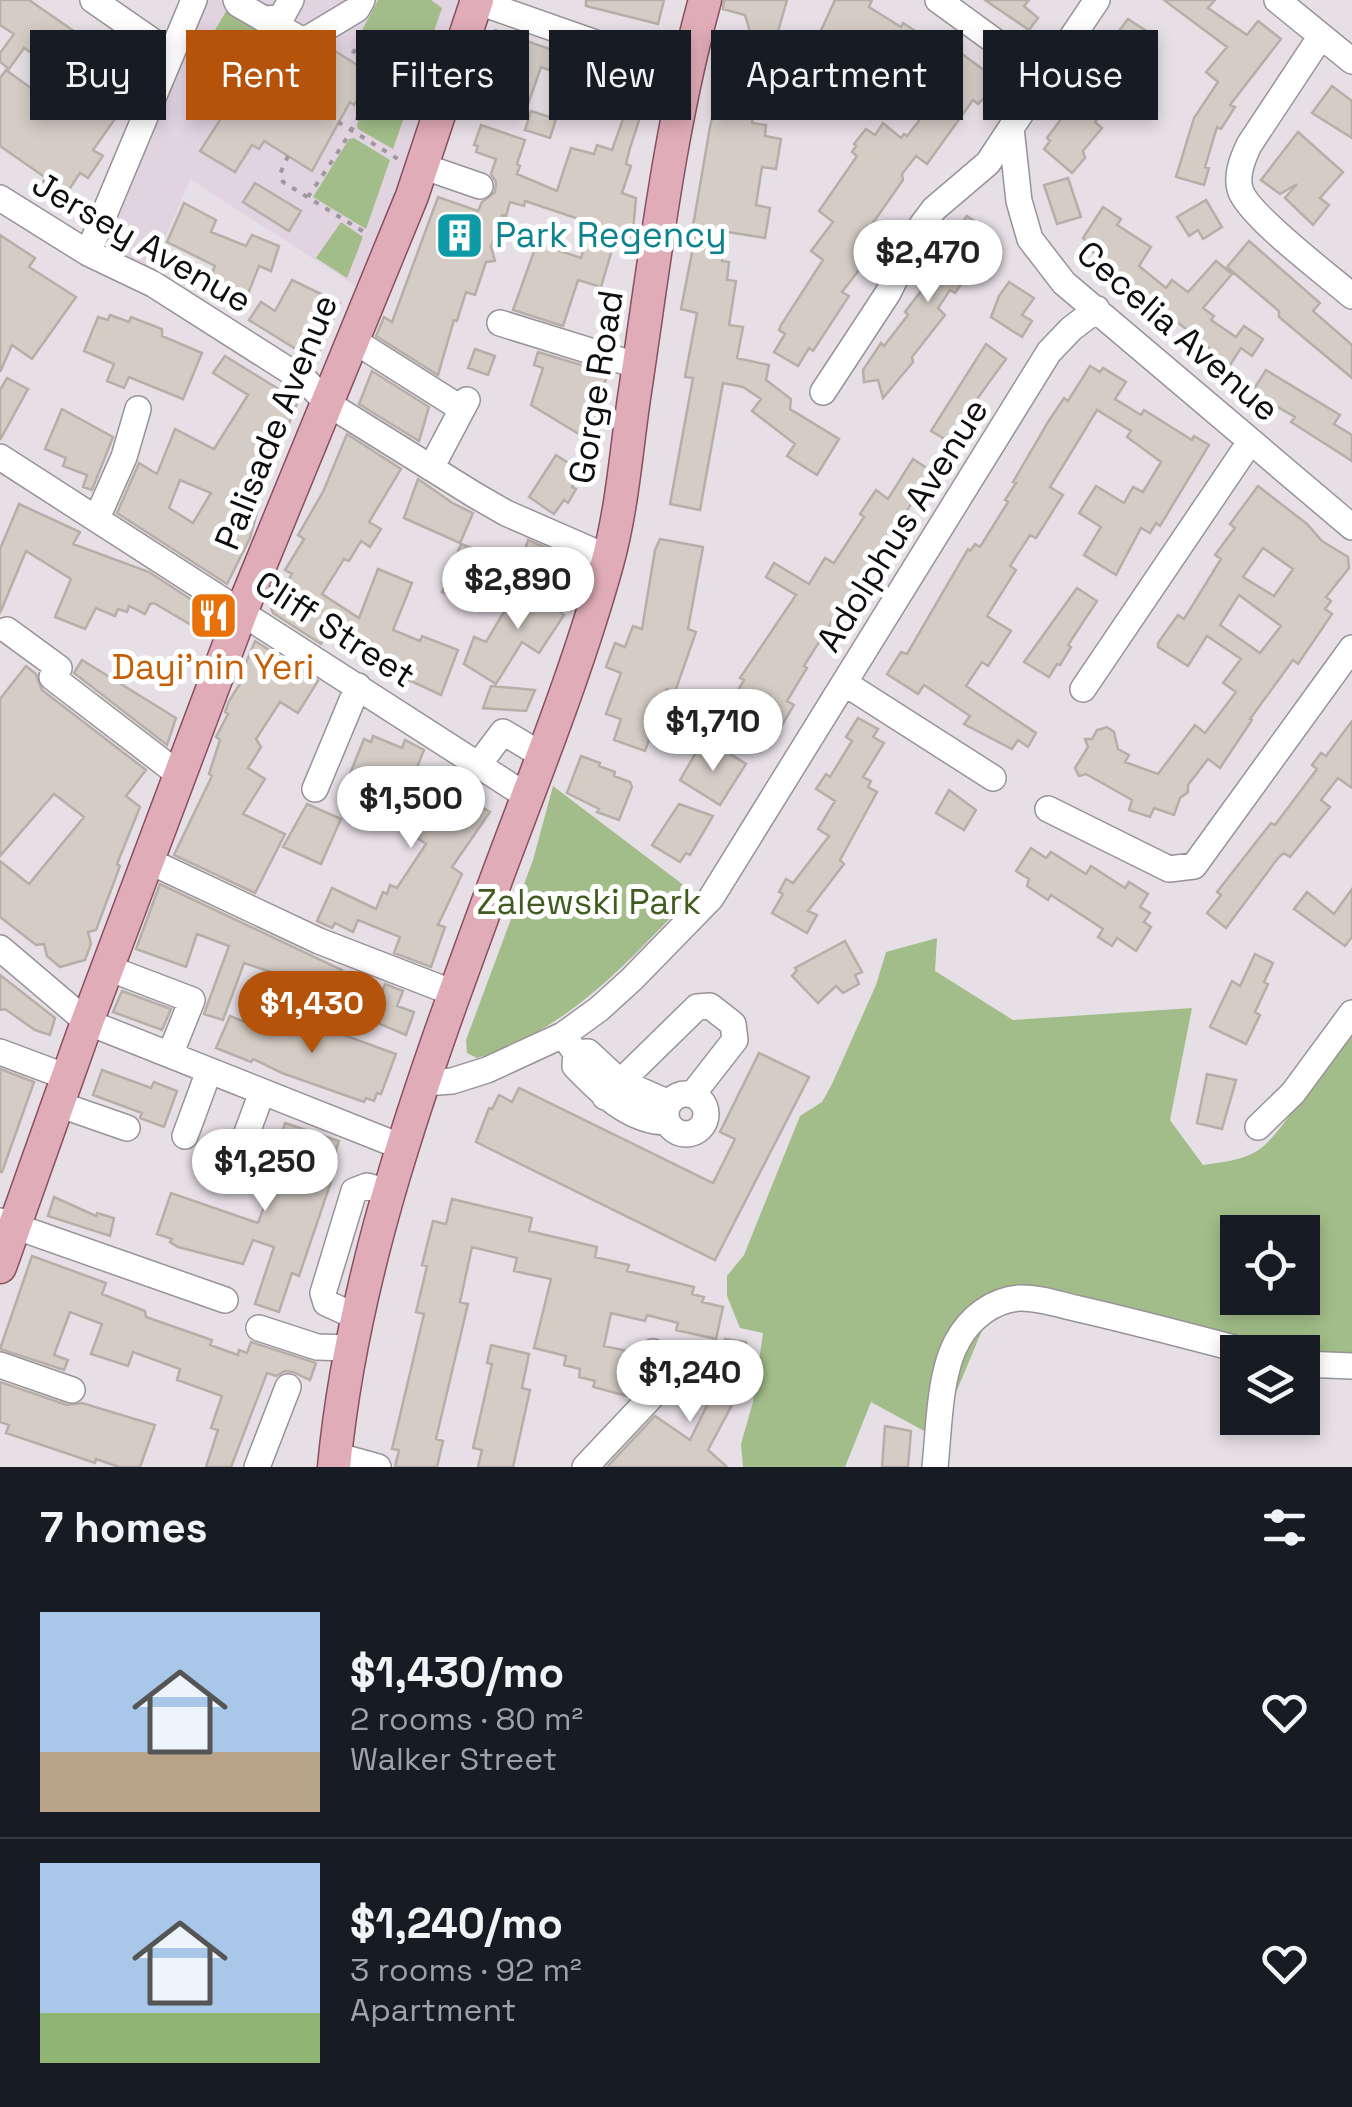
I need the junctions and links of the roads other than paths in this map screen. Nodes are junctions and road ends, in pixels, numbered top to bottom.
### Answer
1 (93, 0) edge
2 (194, 0) edge
3 (236, 0) edge
4 (292, 0) edge
5 (362, 0) edge
6 (706, 0) edge
7 (938, 0) edge
8 (1097, 0) edge
9 (1277, 0) edge
10 (476, 1) edge
11 (264, 18) junction
12 (559, 30) edge
13 (1077, 30) edge
14 (983, 33) edge
15 (1321, 36) junction
16 (171, 54) junction
17 (1352, 61) edge
18 (691, 62) edge
19 (680, 120) edge
20 (1017, 120) edge
21 (1012, 128) junction
22 (422, 166) junction
23 (480, 186) dead end
24 (0, 198) edge
25 (88, 253) junction
26 (1352, 296) edge
27 (1097, 309) junction
28 (500, 323) dead end
29 (353, 340) junction
30 (639, 366) junction
31 (823, 392) dead end
32 (327, 403) junction
33 (138, 409) dead end
34 (1250, 442) junction
35 (0, 457) edge
36 (431, 468) junction
37 (97, 518) junction
38 (1352, 527) edge
39 (608, 558) junction
40 (242, 610) junction
41 (7, 630) dead end
42 (1352, 648) edge
43 (846, 684) junction
44 (358, 686) junction
45 (1083, 688) dead end
46 (545, 756) junction
47 (479, 764) junction
48 (181, 776) junction
49 (993, 778) dead end
50 (315, 789) dead end
51 (528, 798) junction
52 (1048, 809) dead end
53 (149, 861) junction
54 (0, 948) edge
55 (108, 968) junction
56 (456, 994) junction
57 (1352, 1013) edge
58 (87, 1022) junction
59 (569, 1044) junction
60 (0, 1052) edge
61 (170, 1056) junction
62 (209, 1071) junction
63 (424, 1083) junction
64 (612, 1089) junction
65 (63, 1091) junction
66 (262, 1092) junction
67 (1258, 1127) dead end
68 (127, 1128) dead end
69 (185, 1136) dead end
70 (402, 1147) junction
71 (231, 1176) dead end
72 (6, 1224) edge
73 (0, 1267) edge
74 (224, 1300) dead end
75 (259, 1328) dead end
76 (354, 1332) junction
77 (1220, 1344) edge
78 (653, 1352) dead end
79 (0, 1365) edge
80 (1320, 1365) edge
81 (1352, 1366) edge
82 (288, 1386) dead end
83 (72, 1390) dead end
84 (334, 1461) edge
85 (257, 1467) edge
86 (378, 1467) edge
87 (585, 1467) edge
88 (936, 1467) edge

1 - 16 street
2 - 16 street
3 - 11 street
4 - 11 street
5 - 11 street
6 - 18 main road, Gorge Road
7 - 14 street
8 - 13 street
9 - 15 street
10 - 12 street
10 - 22 main road, Palisade Avenue
15 - 17 street
15 - 26 street
16 - 25 street
19 - 30 main road, Gorge Road
20 - 21 street
21 - 27 street, Cecelia Avenue
21 - 31 street
22 - 23 street
22 - 29 main road, Palisade Avenue
24 - 25 street, Jersey Avenue
25 - 32 street, Jersey Avenue
27 - 34 street, Cecelia Avenue
27 - 43 street, Adolphus Avenue
28 - 30 street
29 - 32 main road, Palisade Avenue
29 - 36 street
30 - 39 main road, Gorge Road
32 - 36 street, Jersey Avenue
32 - 40 main road, Palisade Avenue
33 - 37 street
34 - 38 street, Cecelia Avenue
34 - 45 street
35 - 37 street, Cliff Street
36 - 39 street, Jersey Avenue
37 - 40 street, Cliff Street
39 - 46 main road, Gorge Road
40 - 44 street, Cliff Street
40 - 48 main road, Palisade Avenue
41 - 48 street
42 - 52 street
43 - 49 street
43 - 59 street, Adolphus Avenue
44 - 47 street, Cliff Street
44 - 50 street
46 - 47 street
46 - 51 main road, Gorge Road
47 - 51 street, Cliff Street
48 - 53 main road, Palisade Avenue
51 - 56 main road, Gorge Road
53 - 55 main road, Palisade Avenue
53 - 56 street
54 - 58 street
55 - 58 main road, Palisade Avenue
55 - 61 street
56 - 63 main road, Gorge Road
57 - 67 street
58 - 61 street
58 - 65 main road, Palisade Avenue
59 - 63 street, Adolphus Avenue
59 - 64 street
60 - 65 street
61 - 62 street
62 - 66 street
62 - 69 street
63 - 70 main road, Gorge Road
64 - 64 street
65 - 68 street
65 - 72 main road, Palisade Avenue
66 - 70 street
66 - 71 street
70 - 76 main road, Gorge Road
72 - 73 main road, Palisade Avenue
72 - 74 street
75 - 76 street
76 - 84 main road, Gorge Road
77 - 88 street
78 - 87 street
79 - 83 street
80 - 81 street
82 - 85 street
84 - 86 street

